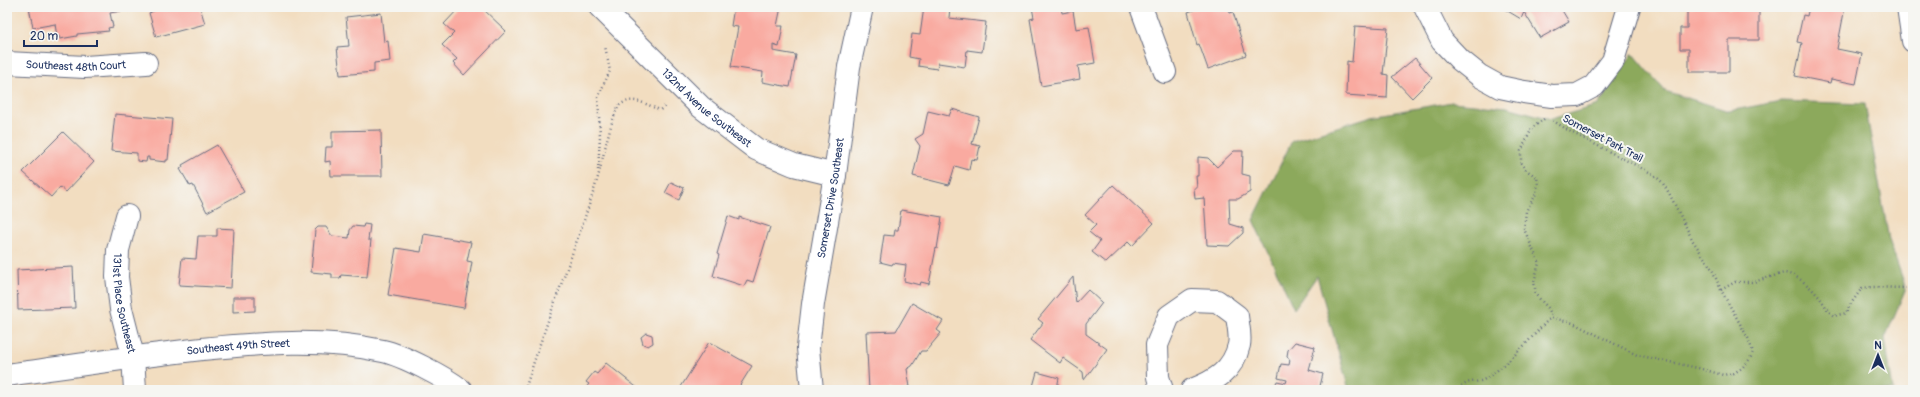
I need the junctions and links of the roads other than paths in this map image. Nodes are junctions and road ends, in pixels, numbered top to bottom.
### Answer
1 (600, 7) edge
2 (862, 7) edge
3 (1141, 7) edge
4 (1425, 7) edge
5 (1629, 7) edge
6 (1908, 7) edge
7 (1913, 41) edge
8 (7, 64) edge
9 (146, 64) dead end
10 (1165, 72) dead end
11 (834, 175) junction
12 (127, 216) dead end
13 (133, 356) junction
14 (7, 376) edge
15 (135, 390) edge
16 (461, 390) edge
17 (812, 390) edge
18 (1162, 390) edge
19 (1192, 390) edge

1 - 11 street, 132nd Avenue Southeast
2 - 11 street, Somerset Drive Southeast
3 - 10 street
4 - 5 street
6 - 7 street
8 - 9 street, Southeast 48th Court
11 - 17 street, Somerset Drive Southeast
12 - 13 street, 131st Place Southeast
13 - 14 street, Southeast 49th Street
13 - 15 street, 131st Place Southeast
13 - 16 street, Southeast 49th Street
18 - 19 street

